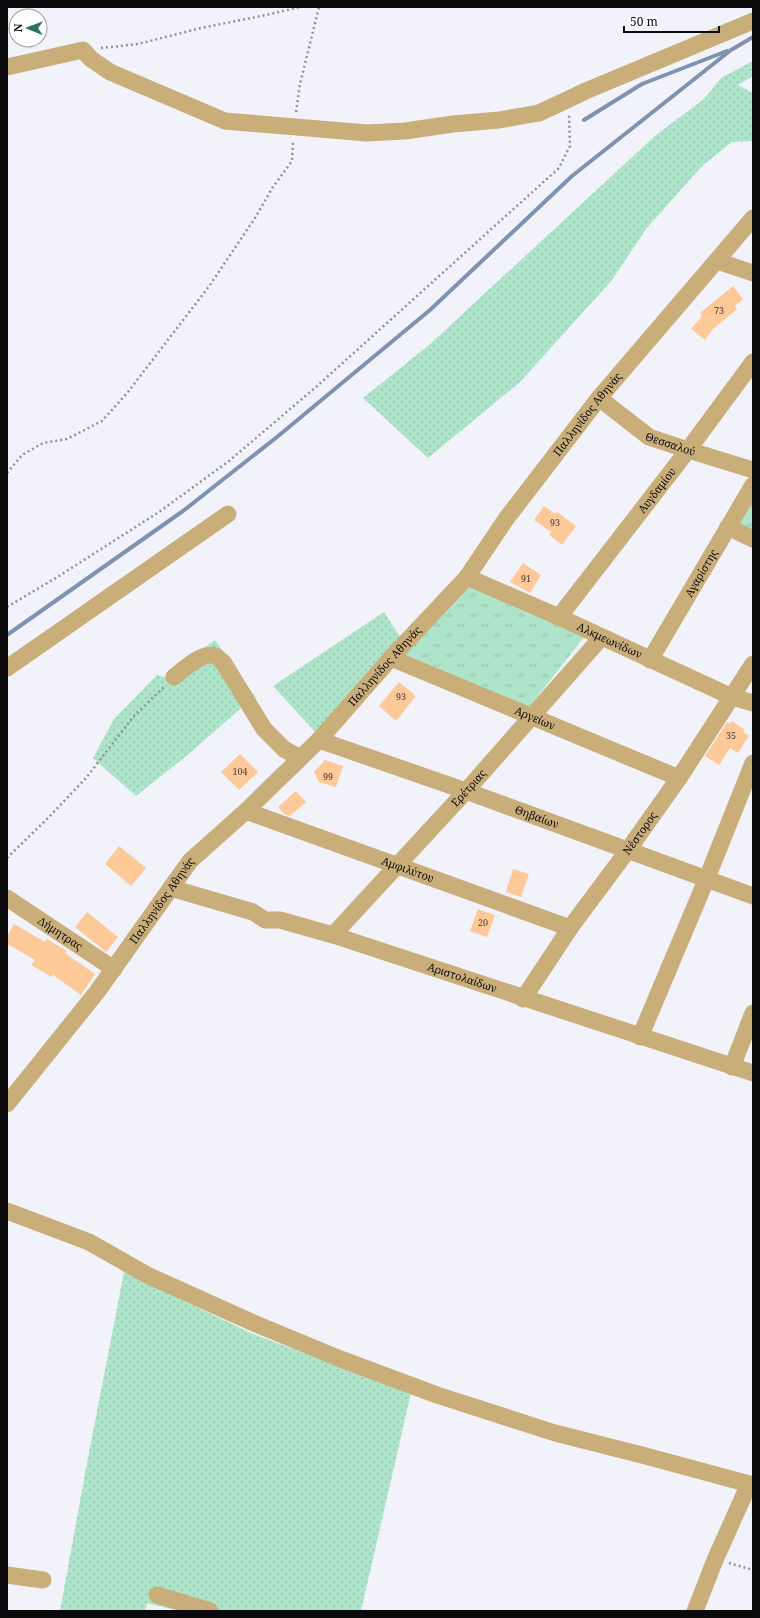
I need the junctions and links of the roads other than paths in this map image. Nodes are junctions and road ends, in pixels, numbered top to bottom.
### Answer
1 (753, 21) edge
2 (7, 67) edge
3 (753, 218) edge
4 (717, 261) junction
5 (753, 273) edge
6 (753, 362) edge
7 (599, 398) junction
8 (688, 450) junction
9 (753, 470) edge
10 (753, 485) edge
11 (228, 514) dead end
12 (728, 527) junction
13 (753, 540) edge
14 (467, 577) junction
15 (559, 617) junction
16 (601, 638) junction
17 (391, 658) junction
18 (650, 660) junction
19 (753, 664) edge
20 (7, 668) edge
21 (174, 678) road end
22 (732, 697) junction
23 (753, 703) edge
24 (532, 716) junction
25 (319, 740) junction
26 (300, 758) junction
27 (753, 763) edge
28 (679, 778) junction
29 (466, 790) junction
30 (246, 811) junction
31 (628, 850) junction
32 (397, 866) junction
33 (707, 878) junction
34 (171, 888) junction
35 (753, 896) edge
36 (7, 898) edge
37 (570, 928) junction
38 (333, 935) junction
39 (114, 969) junction
40 (523, 999) junction
41 (753, 1013) edge
42 (640, 1037) junction
43 (732, 1067) junction
44 (753, 1073) edge
45 (7, 1104) edge
46 (7, 1211) edge
47 (751, 1485) edge
48 (7, 1575) edge
49 (43, 1580) dead end
50 (157, 1596) dead end
51 (210, 1611) edge
52 (695, 1611) edge

1 - 2 street
3 - 4 street, Παλληνίδος Αθηνάς
4 - 5 street
4 - 7 street, Παλληνίδος Αθηνάς
6 - 8 street, Αυγδαμίου
7 - 8 street, Θεσσαλού
7 - 14 street, Παλληνίδος Αθηνάς
8 - 9 street, Θεσσαλού
8 - 15 street, Αυγδαμίου
10 - 12 street, Αγαρίστης
11 - 20 street
12 - 13 street
12 - 18 street, Αγαρίστης
14 - 15 street, Αλκμεωνίδων
14 - 17 street, Παλληνίδος Αθηνάς
15 - 16 street, Αλκμεωνίδων
16 - 18 street, Αλκμεωνίδων
16 - 24 street, Ερέτριας
17 - 24 street, Αργείων
17 - 25 street, Παλληνίδος Αθηνάς
18 - 22 street, Αλκμεωνίδων
19 - 22 street, Νέστορος
21 - 26 street
22 - 23 street, Αλκμεωνίδων
22 - 28 street, Νέστορος
24 - 28 street, Αργείων
24 - 29 street, Ερέτριας
25 - 26 street, Παλληνίδος Αθηνάς
25 - 29 street, Θηβαίων
26 - 30 street, Παλληνίδος Αθηνάς
27 - 33 street
28 - 31 street, Νέστορος
29 - 31 street, Θηβαίων
29 - 32 street, Ερέτριας
30 - 32 street, Αμφιλύτου
30 - 34 street, Παλληνίδος Αθηνάς
31 - 33 street, Θηβαίων
31 - 37 street, Νέστορος
32 - 37 street, Αμφιλύτου
32 - 38 street, Ερέτριας
33 - 35 street, Θηβαίων
33 - 42 street
34 - 38 street, Αριστολαίδων
34 - 39 street, Παλληνίδος Αθηνάς
36 - 39 street, Δήμητρας
37 - 40 street, Νέστορος
38 - 40 street, Αριστολαίδων
39 - 45 street, Παλληνίδος Αθηνάς
40 - 42 street, Αριστολαίδων
41 - 43 street
42 - 43 street, Αριστολαίδων
43 - 44 street, Αριστολαίδων
46 - 47 street
47 - 52 street
48 - 49 street
50 - 51 street

